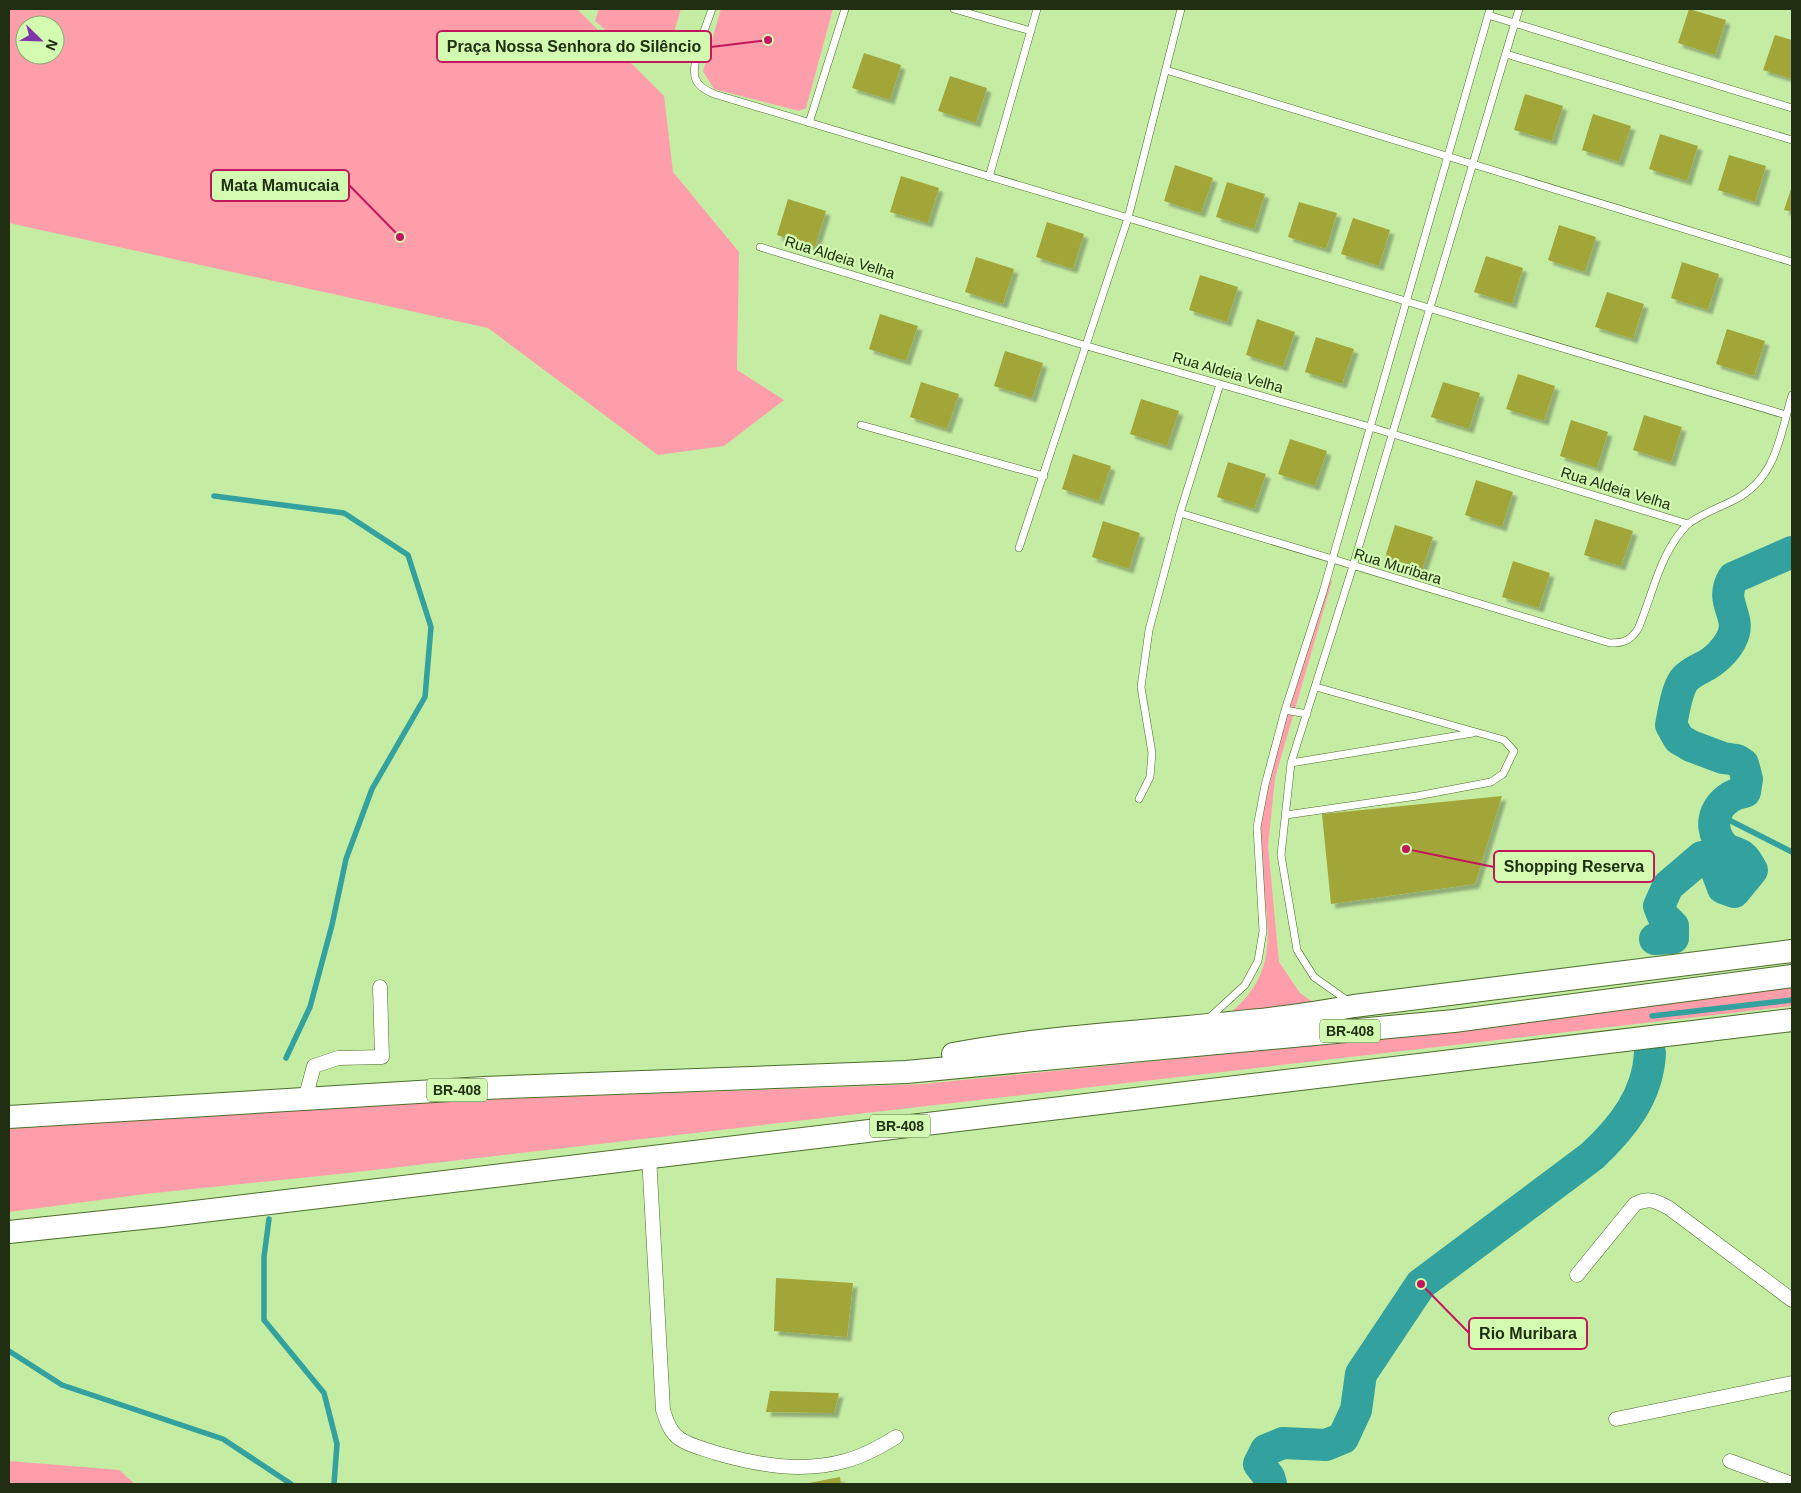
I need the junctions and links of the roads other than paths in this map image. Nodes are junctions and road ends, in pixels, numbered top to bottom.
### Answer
1 (712, 9) edge
2 (845, 9) edge
3 (954, 9) edge
4 (1037, 9) edge
5 (1181, 9) edge
6 (1519, 9) edge
7 (1489, 12) edge
8 (1515, 22) junction
9 (1030, 31) junction
10 (1506, 54) junction
11 (1166, 70) junction
12 (1792, 108) edge
13 (809, 123) junction
14 (1792, 140) edge
15 (1449, 156) junction
16 (1474, 164) junction
17 (989, 177) junction
18 (1128, 218) junction
19 (760, 247) dead end
20 (1792, 262) edge
21 (1406, 302) junction
22 (1429, 308) junction
23 (1087, 346) junction
24 (1220, 384) junction
25 (1792, 395) edge
26 (1786, 416) junction
27 (861, 425) dead end
28 (1370, 427) junction
29 (1392, 434) junction
30 (1044, 476) junction
31 (1180, 513) junction
32 (1688, 524) junction
33 (1018, 548) dead end
34 (1332, 560) junction
35 (1353, 566) junction
36 (1316, 687) junction
37 (1285, 710) junction
38 (1307, 714) junction
39 (1476, 732) junction
40 (1291, 763) junction
41 (1139, 799) dead end
42 (1286, 814) junction
43 (1792, 951) edge
44 (1792, 976) edge
45 (380, 987) dead end
46 (1354, 1006) junction
47 (1792, 1020) edge
48 (1203, 1024) junction
49 (906, 1072) junction
50 (305, 1099) junction
51 (9, 1117) edge
52 (649, 1156) junction
53 (9, 1232) edge
54 (1577, 1274) dead end
55 (1792, 1300) edge
56 (1792, 1383) edge
57 (1616, 1419) dead end
58 (896, 1437) dead end
59 (1730, 1461) dead end
60 (1792, 1484) edge

1 - 13 lane
2 - 13 lane
3 - 9 lane
4 - 9 lane
5 - 11 lane
6 - 8 lane
7 - 8 lane
7 - 15 lane
8 - 10 lane
8 - 12 lane
9 - 17 lane
10 - 14 lane
10 - 16 lane
11 - 15 lane
11 - 18 lane
13 - 17 lane
15 - 16 lane
15 - 21 lane
16 - 20 lane
16 - 22 lane
17 - 18 lane
18 - 21 lane
18 - 23 lane
19 - 23 lane, Rua Aldeia Velha
21 - 22 lane
21 - 28 lane
22 - 26 lane
22 - 29 lane
23 - 24 lane, Rua Aldeia Velha
23 - 30 lane
24 - 28 lane, Rua Aldeia Velha
24 - 31 lane
25 - 26 lane
26 - 32 lane
27 - 30 lane
28 - 29 lane, Rua Aldeia Velha
28 - 34 lane
29 - 32 lane, Rua Aldeia Velha
29 - 35 lane
30 - 33 lane
31 - 34 lane, Rua Muribara
31 - 41 lane
32 - 35 lane, Rua Muribara
34 - 35 lane, Rua Muribara
34 - 37 lane
35 - 36 lane
36 - 38 lane
36 - 39 lane
37 - 38 lane
37 - 48 lane
38 - 40 lane
39 - 40 lane
39 - 42 lane
40 - 42 lane
42 - 46 lane
43 - 46 highway
44 - 49 highway, BR-408
45 - 50 street
46 - 48 highway
47 - 52 highway, BR-408
48 - 49 highway
49 - 50 highway, BR-408
50 - 51 highway, BR-408
52 - 53 highway, BR-408
52 - 58 street
54 - 55 street
56 - 57 street
59 - 60 street

